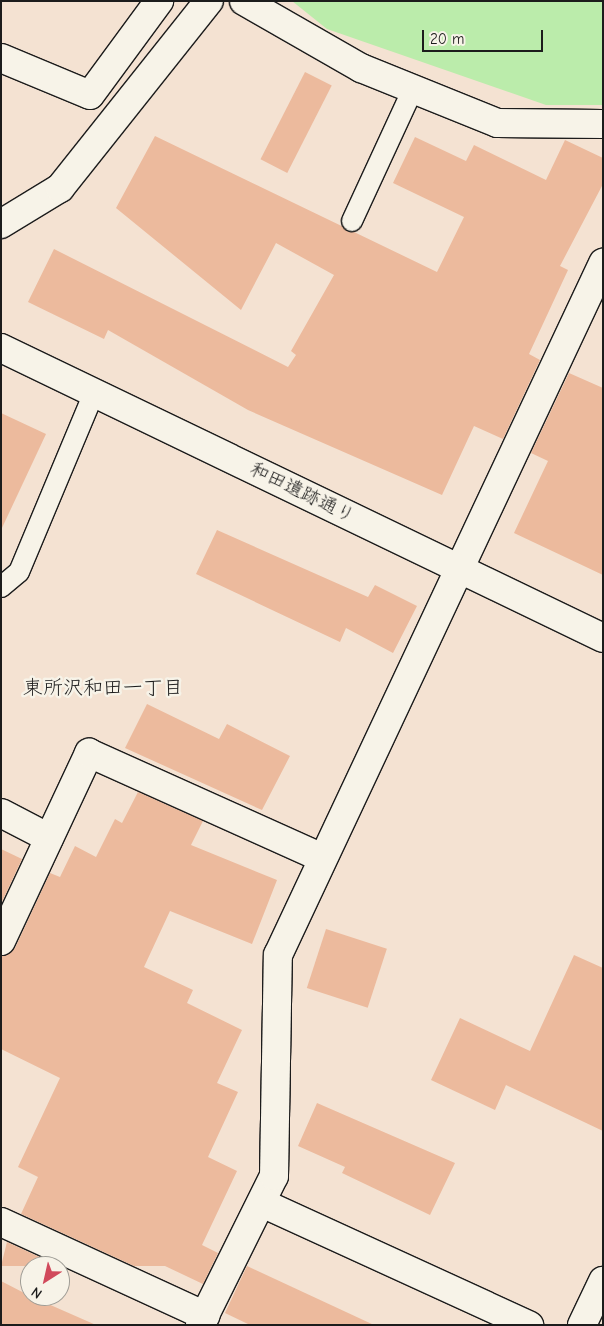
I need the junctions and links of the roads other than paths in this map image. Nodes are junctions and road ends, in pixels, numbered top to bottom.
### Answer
1 (159, 1) edge
2 (209, 1) edge
3 (244, 1) edge
4 (1, 58) edge
5 (413, 89) junction
6 (603, 124) edge
7 (352, 221) dead end
8 (1, 224) edge
9 (600, 278) edge
10 (1, 348) edge
11 (94, 393) junction
12 (458, 568) junction
13 (1, 587) edge
14 (603, 638) edge
15 (1, 814) edge
16 (49, 838) junction
17 (323, 858) junction
18 (1, 941) edge
19 (262, 1203) junction
20 (1, 1222) edge
21 (603, 1281) edge
22 (202, 1320) edge
23 (529, 1325) edge
24 (582, 1325) edge

1 - 4 street
2 - 8 street
3 - 5 street
5 - 6 street
5 - 7 lane
9 - 12 street
10 - 11 street, 和田遺跡通り
11 - 12 street, 和田遺跡通り
11 - 13 lane
12 - 14 street, 和田遺跡通り
12 - 17 street
15 - 16 street
16 - 17 street
16 - 18 street
17 - 19 street
19 - 22 street
19 - 23 street
20 - 22 street
21 - 24 street

